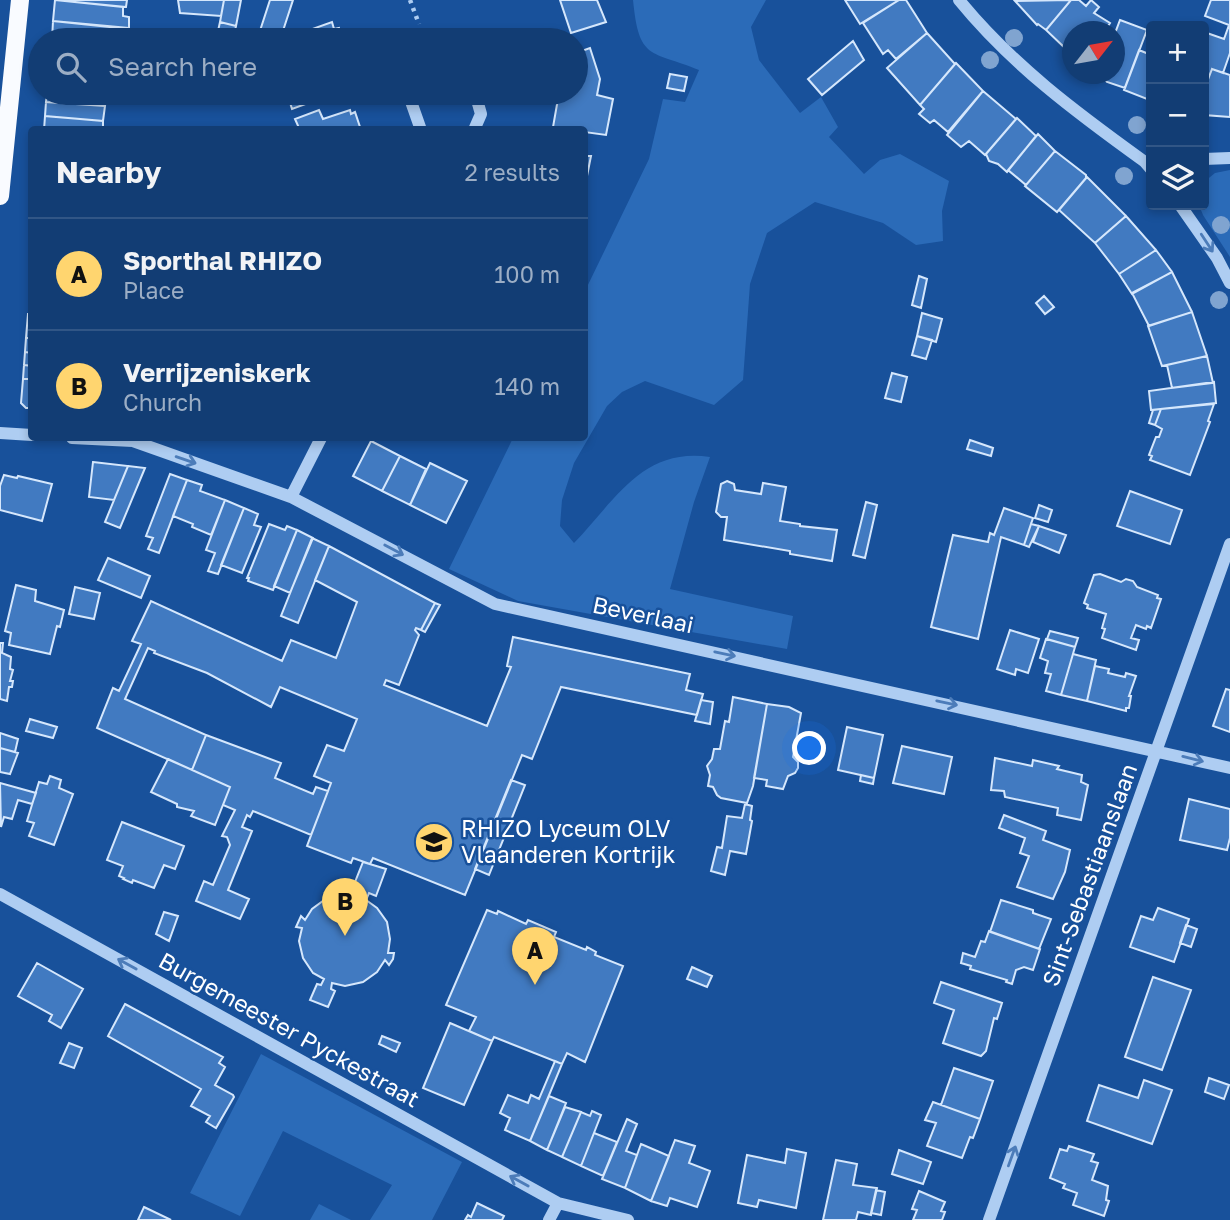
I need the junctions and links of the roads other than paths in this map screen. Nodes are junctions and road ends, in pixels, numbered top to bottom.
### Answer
1 (20, 0) edge
2 (959, 0) edge
3 (412, 105) edge
4 (478, 105) edge
5 (420, 126) edge
6 (476, 126) edge
7 (1230, 158) edge
8 (1209, 159) edge
9 (1146, 162) edge
10 (0, 196) edge
11 (1183, 210) edge
12 (1230, 283) edge
13 (0, 433) edge
14 (28, 435) edge
15 (133, 441) edge
16 (319, 441) edge
17 (291, 497) junction
18 (1230, 544) edge
19 (1157, 750) junction
20 (1230, 768) edge
21 (0, 894) edge
22 (558, 1203) junction
23 (548, 1220) edge
24 (628, 1220) edge
25 (989, 1220) edge

1 - 10 main road
2 - 9 street
3 - 5 street
4 - 6 street
7 - 8 street
11 -> 12 street
13 - 14 street
15 -> 17 street, Beverlaai
16 - 17 street
17 -> 19 street, Beverlaai
18 - 19 street, Sint-Sebastiaanslaan
19 -> 20 street, Beverlaai
25 -> 19 street, Sint-Sebastiaanslaan
22 -> 21 street, Burgemeester Pyckestraat
22 - 23 street
22 - 24 street, Burgemeester Pyckestraat

